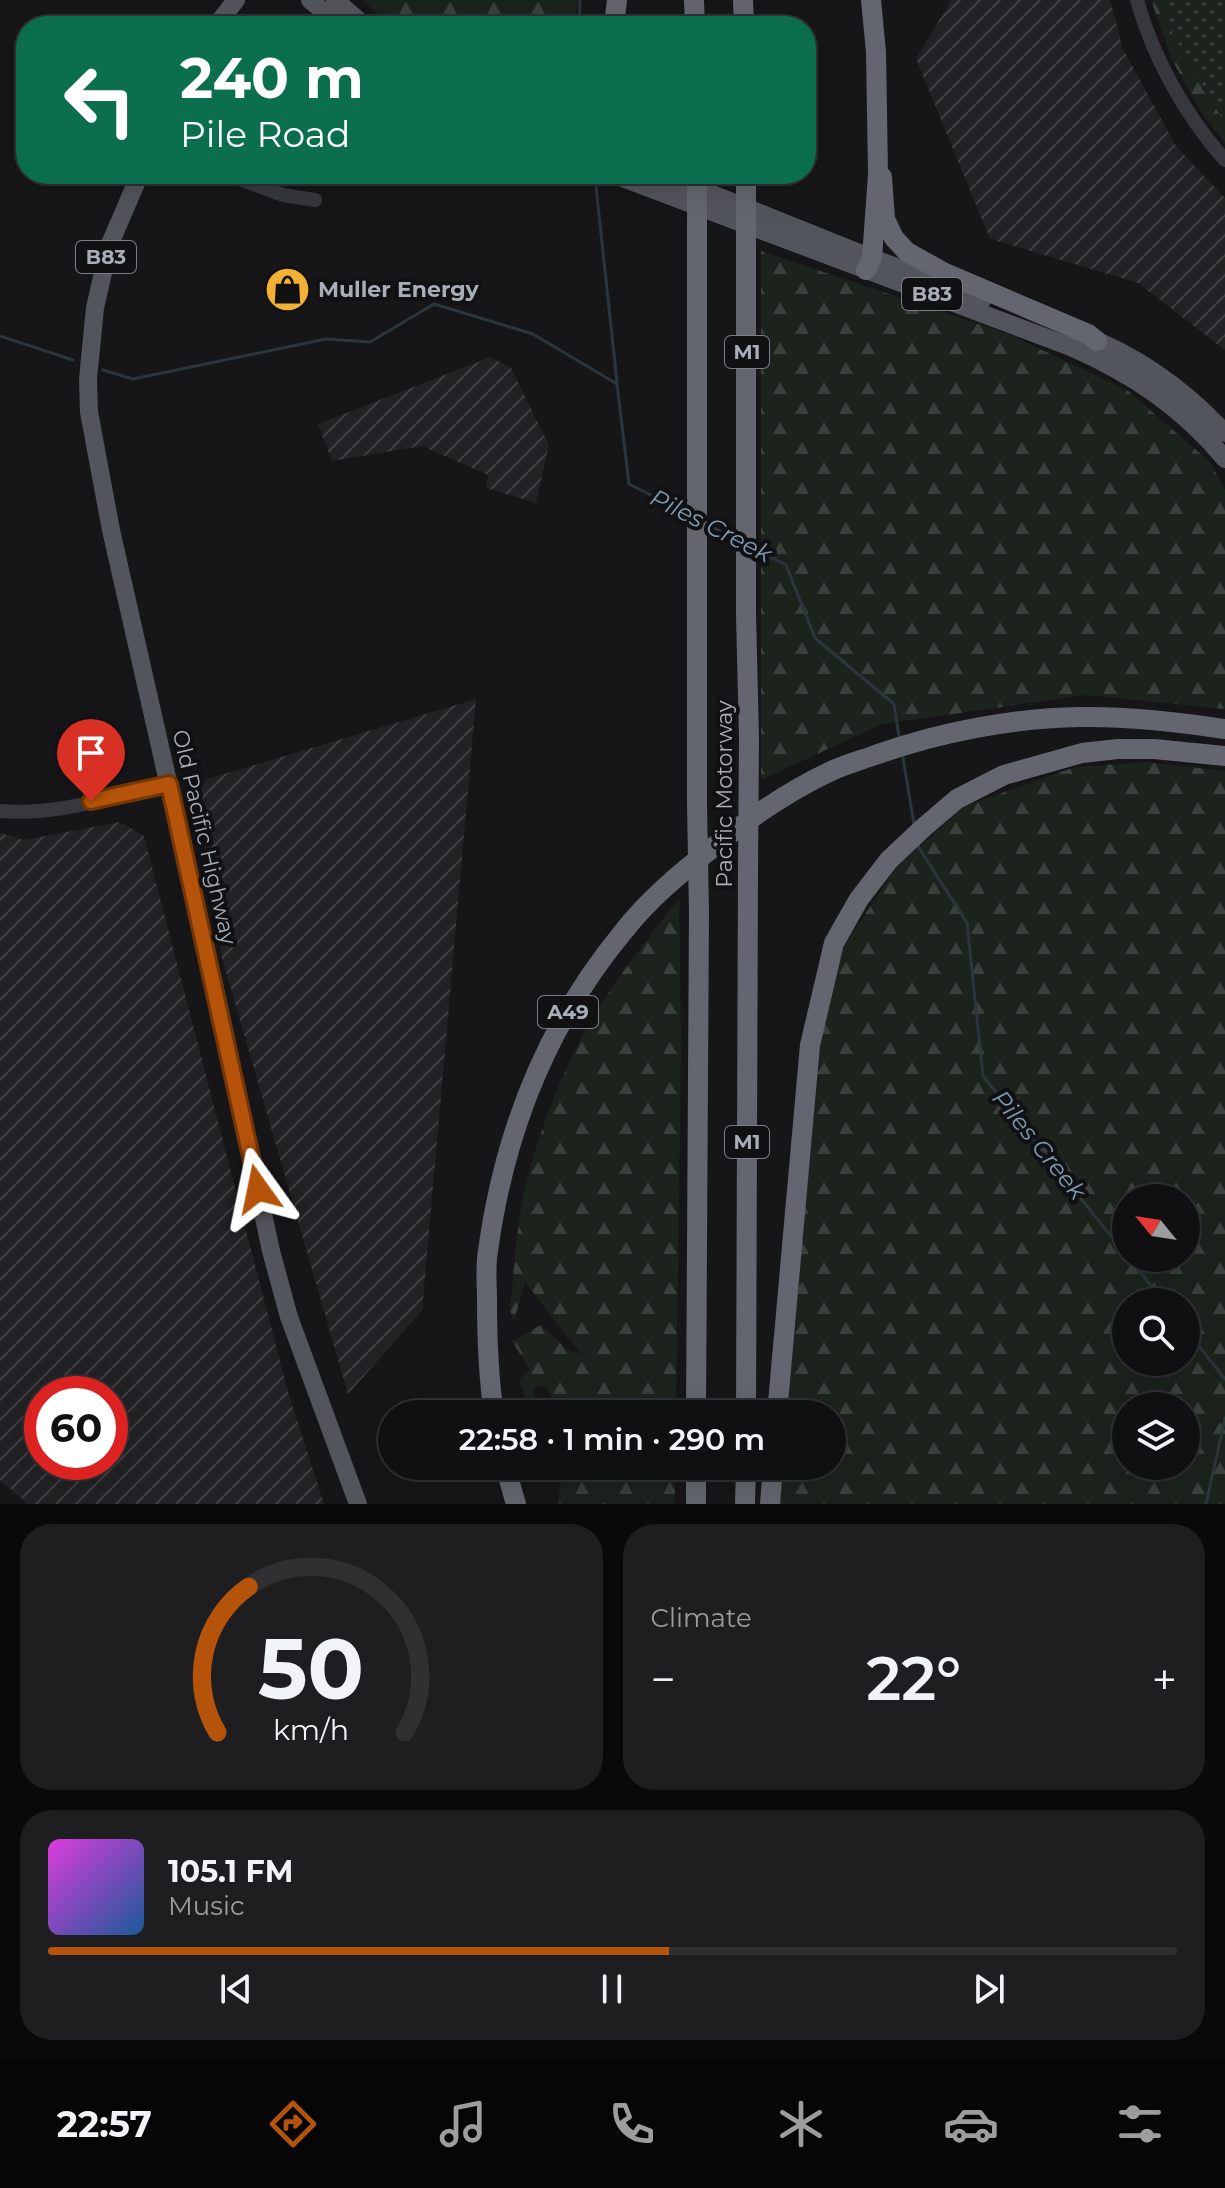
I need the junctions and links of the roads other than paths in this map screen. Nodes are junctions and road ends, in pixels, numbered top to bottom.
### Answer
1 (236, 0) edge
2 (310, 0) edge
3 (335, 0) edge
4 (871, 0) edge
5 (1137, 0) edge
6 (224, 16) edge
7 (329, 16) edge
8 (353, 16) edge
9 (1225, 160) edge
10 (878, 174) junction
11 (136, 184) edge
12 (253, 184) edge
13 (641, 184) edge
14 (685, 184) edge
15 (697, 184) edge
16 (746, 184) edge
17 (315, 200) dead end
18 (869, 264) junction
19 (1097, 341) junction
20 (1225, 433) edge
21 (1225, 459) edge
22 (1225, 723) edge
23 (1195, 725) junction
24 (1225, 729) edge
25 (1225, 756) edge
26 (169, 784) junction
27 (0, 811) edge
28 (492, 1400) edge
29 (696, 1400) edge
30 (746, 1400) edge
31 (778, 1400) edge
32 (509, 1480) edge
33 (696, 1480) edge
34 (746, 1480) edge
35 (772, 1480) edge
36 (358, 1504) edge
37 (516, 1504) edge
38 (696, 1504) edge
39 (745, 1504) edge
40 (770, 1504) edge

1 - 6 main road
2 - 7 main road
3 - 8 main road
4 - 10 highway
5 - 9 street
10 - 18 highway
10 - 19 highway
11 - 26 main road, Old Pacific Highway / B83
12 - 17 street
13 - 18 main road, B83
14 - 18 main road, B83
15 - 29 highway, Pacific Motorway / M1, bridge
16 - 30 highway, Pacific Motorway / M1, bridge
18 - 19 main road, B83
18 - 21 main road, B83
19 - 20 main road, B83
22 - 23 highway
23 - 24 highway, A49
23 - 28 highway, A49
25 - 31 highway
26 - 27 street
26 - 36 main road, Old Pacific Highway / B83
32 - 37 highway
33 - 38 highway
34 - 39 highway
35 - 40 highway

